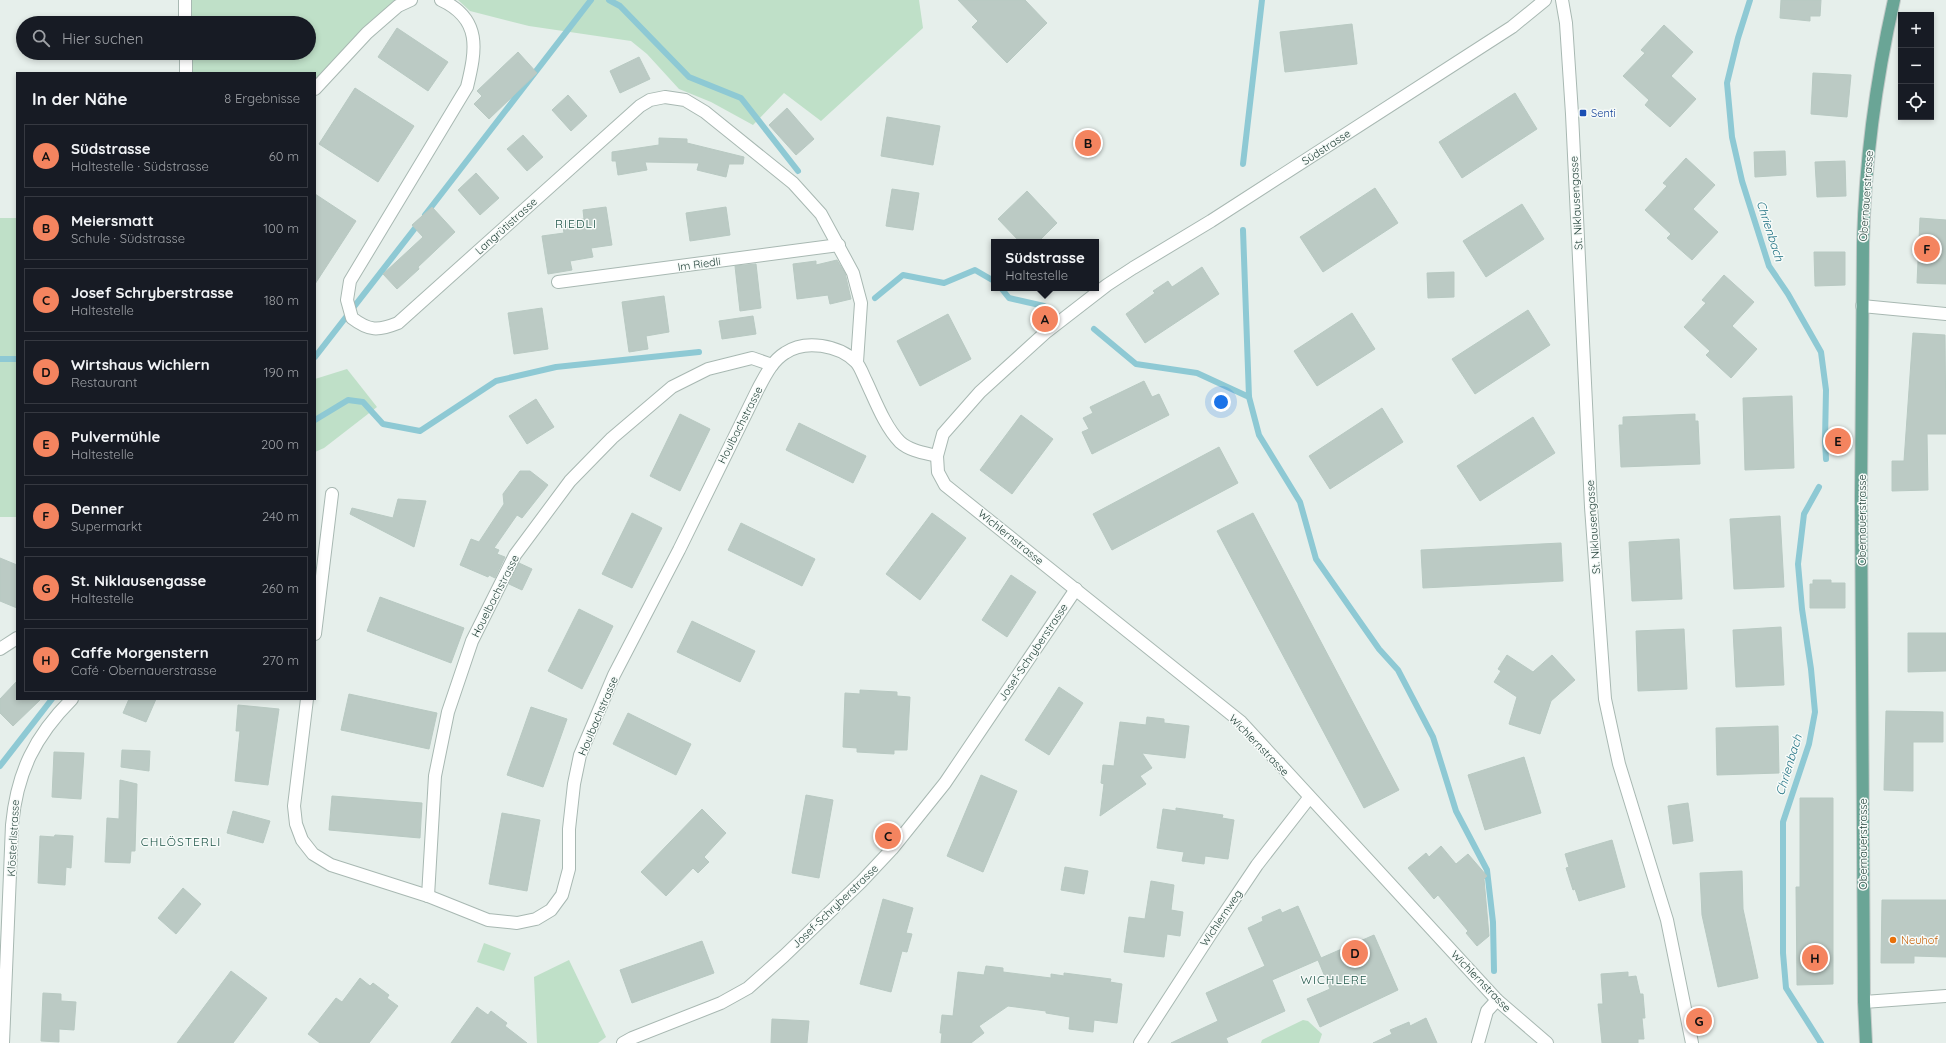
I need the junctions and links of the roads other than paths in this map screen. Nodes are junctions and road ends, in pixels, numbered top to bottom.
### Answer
1 (185, 0) edge
2 (411, 0) edge
3 (441, 0) edge
4 (1545, 0) edge
5 (1562, 0) edge
6 (1894, 0) edge
7 (185, 16) edge
8 (186, 60) edge
9 (186, 72) edge
10 (316, 88) edge
11 (839, 245) junction
12 (558, 282) dead end
13 (1862, 306) junction
14 (1946, 314) edge
15 (857, 362) junction
16 (772, 365) junction
17 (937, 456) junction
18 (332, 494) dead end
19 (1076, 589) junction
20 (316, 626) edge
21 (16, 639) edge
22 (0, 649) edge
23 (71, 700) edge
24 (307, 700) edge
25 (1309, 798) junction
26 (428, 896) junction
27 (1946, 996) edge
28 (1497, 1000) junction
29 (1864, 1002) junction
30 (3, 1043) edge
31 (623, 1043) edge
32 (1140, 1043) edge
33 (1478, 1043) edge
34 (1547, 1043) edge
35 (1692, 1043) edge
36 (1866, 1043) edge

1 - 7 street
2 - 10 street
3 - 11 street, Langrütistrasse
4 - 17 street, Südstrasse
5 - 35 street, St. Niklausengasse
6 - 13 main road, Obernauerstrasse
8 - 9 street
11 - 12 street, Im Riedli
11 - 15 street, Langrütistrasse
13 - 14 street
13 - 29 main road, Obernauerstrasse
15 - 16 street, Houlbachstrasse
15 - 17 street
16 - 26 street, Houelbachstrasse
16 - 26 street, Houlbachstrasse
17 - 19 street, Wichlernstrasse
18 - 20 street
19 - 25 street, Wichlernstrasse
19 - 31 street, Josef-Schryberstrasse
21 - 22 street
23 - 30 street, Klösterlistrasse
24 - 26 street, Houlbachstrasse
25 - 28 street, Wichlernstrasse
25 - 32 street, Wichlernweg
27 - 29 street
28 - 33 street
28 - 34 street, Wichlernstrasse
29 - 36 main road, Obernauerstrasse

